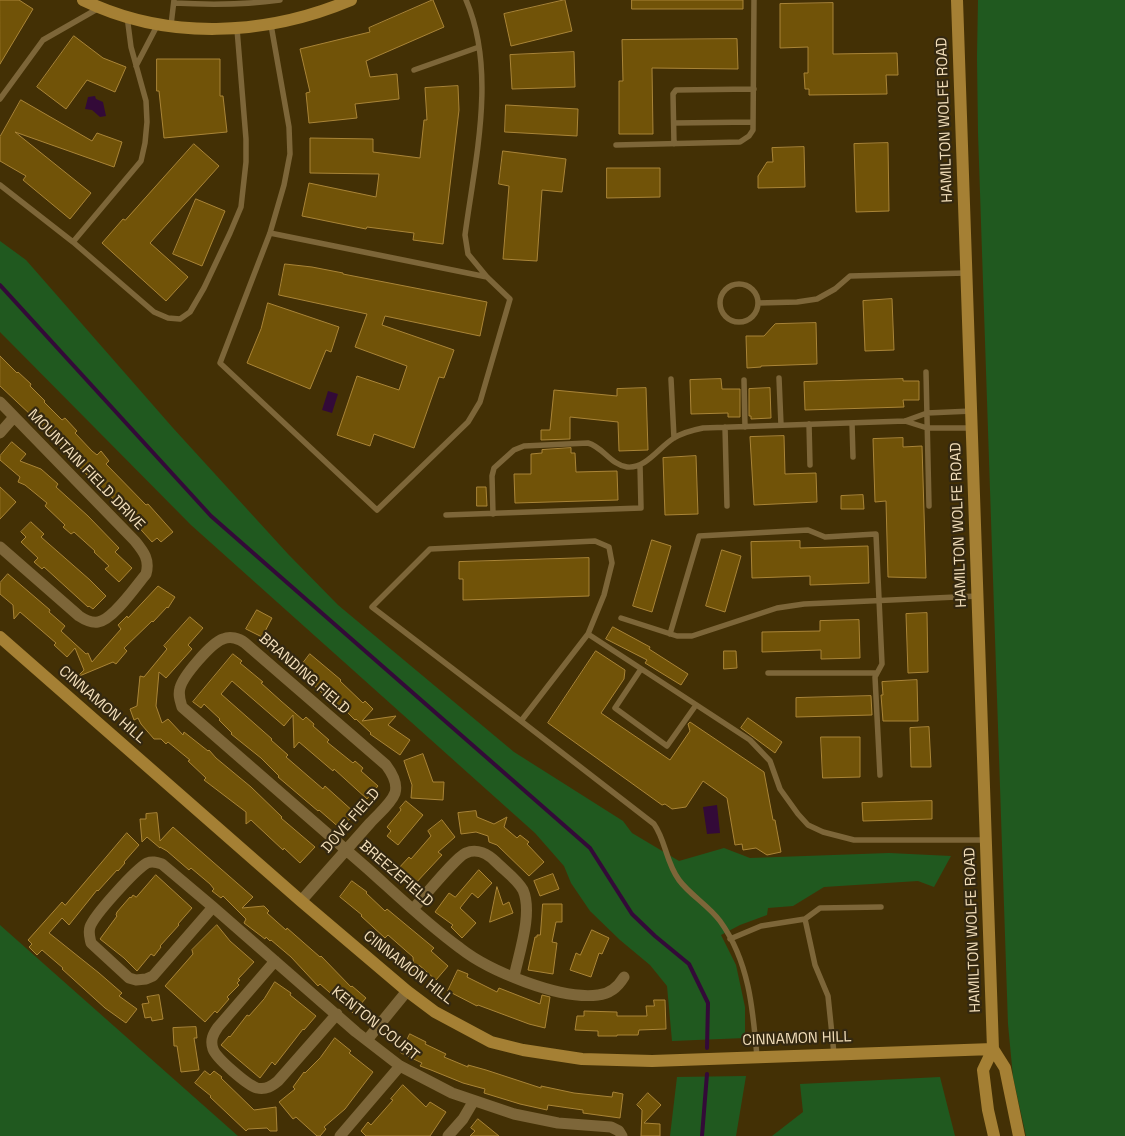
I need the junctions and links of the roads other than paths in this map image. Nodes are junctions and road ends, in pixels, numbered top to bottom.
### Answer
1 (84, 0) edge
2 (280, 0) edge
3 (350, 0) edge
4 (466, 0) edge
5 (754, 0) edge
6 (957, 0) edge
7 (174, 1) edge
8 (100, 8) junction
9 (127, 16) junction
10 (271, 24) junction
11 (164, 25) junction
12 (237, 29) junction
13 (479, 47) junction
14 (136, 66) junction
15 (414, 70) dead end
16 (754, 88) junction
17 (0, 99) edge
18 (753, 122) junction
19 (674, 123) junction
20 (674, 144) junction
21 (616, 145) dead end
22 (0, 185) edge
23 (270, 234) junction
24 (73, 242) junction
25 (967, 273) junction
26 (487, 277) junction
27 (758, 303) junction
28 (926, 372) dead end
29 (779, 378) dead end
30 (671, 379) dead end
31 (744, 380) dead end
32 (0, 402) edge
33 (927, 412) junction
34 (972, 412) junction
35 (14, 417) junction
36 (905, 421) junction
37 (852, 422) junction
38 (809, 424) junction
39 (780, 425) junction
40 (744, 426) junction
41 (725, 427) junction
42 (928, 428) junction
43 (972, 428) junction
44 (0, 433) edge
45 (674, 438) junction
46 (853, 457) dead end
47 (640, 465) junction
48 (810, 465) dead end
49 (727, 506) dead end
50 (929, 506) dead end
51 (493, 514) junction
52 (446, 515) dead end
53 (0, 547) edge
54 (978, 596) junction
55 (879, 600) junction
56 (621, 618) dead end
57 (588, 634) junction
58 (670, 634) junction
59 (0, 637) edge
60 (642, 669) junction
61 (768, 673) dead end
62 (877, 673) junction
63 (180, 700) joint
64 (696, 705) junction
65 (521, 721) junction
66 (880, 775) dead end
67 (394, 779) joint
68 (987, 840) junction
69 (346, 850) junction
70 (301, 901) junction
71 (214, 906) junction
72 (881, 907) dead end
73 (413, 909) junction
74 (805, 919) junction
75 (730, 939) junction
76 (275, 960) junction
77 (514, 977) junction
78 (624, 977) dead end
79 (407, 991) junction
80 (337, 1014) junction
81 (367, 1040) junction
82 (993, 1049) junction
83 (834, 1054) junction
84 (757, 1057) junction
85 (400, 1066) junction
86 (473, 1102) junction
87 (622, 1135) edge
88 (340, 1136) edge
89 (448, 1136) edge
90 (994, 1136) edge
91 (1019, 1136) edge

1 - 8 street
2 - 7 lane
3 - 10 street
4 - 13 lane
5 - 16 lane
6 - 25 street, HAMILTON WOLFE ROAD
7 - 11 lane
8 - 9 street
8 - 17 lane
9 - 11 street
9 - 14 lane
10 - 12 street
10 - 23 lane
11 - 12 street
11 - 14 lane
12 - 24 lane
13 - 15 lane
13 - 26 lane
14 - 24 lane
16 - 18 lane
16 - 19 lane
18 - 19 lane
18 - 20 lane
19 - 20 lane
20 - 21 lane
22 - 24 lane
23 - 26 lane
23 - 26 lane
25 - 27 lane
25 - 34 street, HAMILTON WOLFE ROAD
27 - 27 lane
28 - 33 lane
29 - 39 lane
30 - 45 lane
31 - 40 lane
32 - 35 street, MOUNTAIN FIELD DRIVE
33 - 34 lane
33 - 36 lane
33 - 42 lane
34 - 43 street, HAMILTON WOLFE ROAD
35 - 44 street
35 - 53 street, MOUNTAIN FIELD DRIVE
36 - 37 lane
36 - 42 lane
37 - 38 lane
37 - 46 lane
38 - 39 lane
38 - 48 lane
39 - 40 lane
40 - 41 lane
41 - 45 lane
41 - 49 lane
42 - 43 lane
42 - 50 lane
43 - 54 street, HAMILTON WOLFE ROAD
45 - 47 lane
47 - 51 lane
47 - 51 lane
51 - 52 lane
54 - 55 lane
54 - 68 street, HAMILTON WOLFE ROAD
55 - 58 lane
55 - 58 lane
55 - 62 lane
56 - 58 lane
57 - 60 lane
57 - 65 lane
57 - 65 lane
59 - 70 street, CINNAMON HILL
60 - 64 lane
60 - 64 lane
61 - 62 lane
62 - 66 lane
63 - 67 street, BRANDING FIELD
63 - 69 street, BREEZEFIELD
64 - 68 lane
65 - 75 lane
67 - 69 street, DOVE FIELD
68 - 82 street, HAMILTON WOLFE ROAD
69 - 70 street, DOVE FIELD
69 - 73 street, BREEZEFIELD
70 - 79 street, CINNAMON HILL
71 - 71 street, KENTON COURT
71 - 76 street, KENTON COURT
72 - 74 lane
73 - 77 street, BREEZEFIELD
73 - 77 street
74 - 75 lane
74 - 83 lane
75 - 84 lane
76 - 80 street, KENTON COURT
76 - 80 street
77 - 78 street, BREEZEFIELD
79 - 81 street
79 - 84 street, CINNAMON HILL
80 - 81 street, KENTON COURT
81 - 85 street, KENTON COURT
82 - 83 street, CINNAMON HILL
82 - 90 street, HAMILTON WOLFE ROAD
82 - 91 street, HAMILTON WOLFE ROAD
83 - 84 street, CINNAMON HILL
85 - 86 street, KENTON COURT
85 - 88 street
86 - 87 street, KENTON COURT
86 - 89 street

